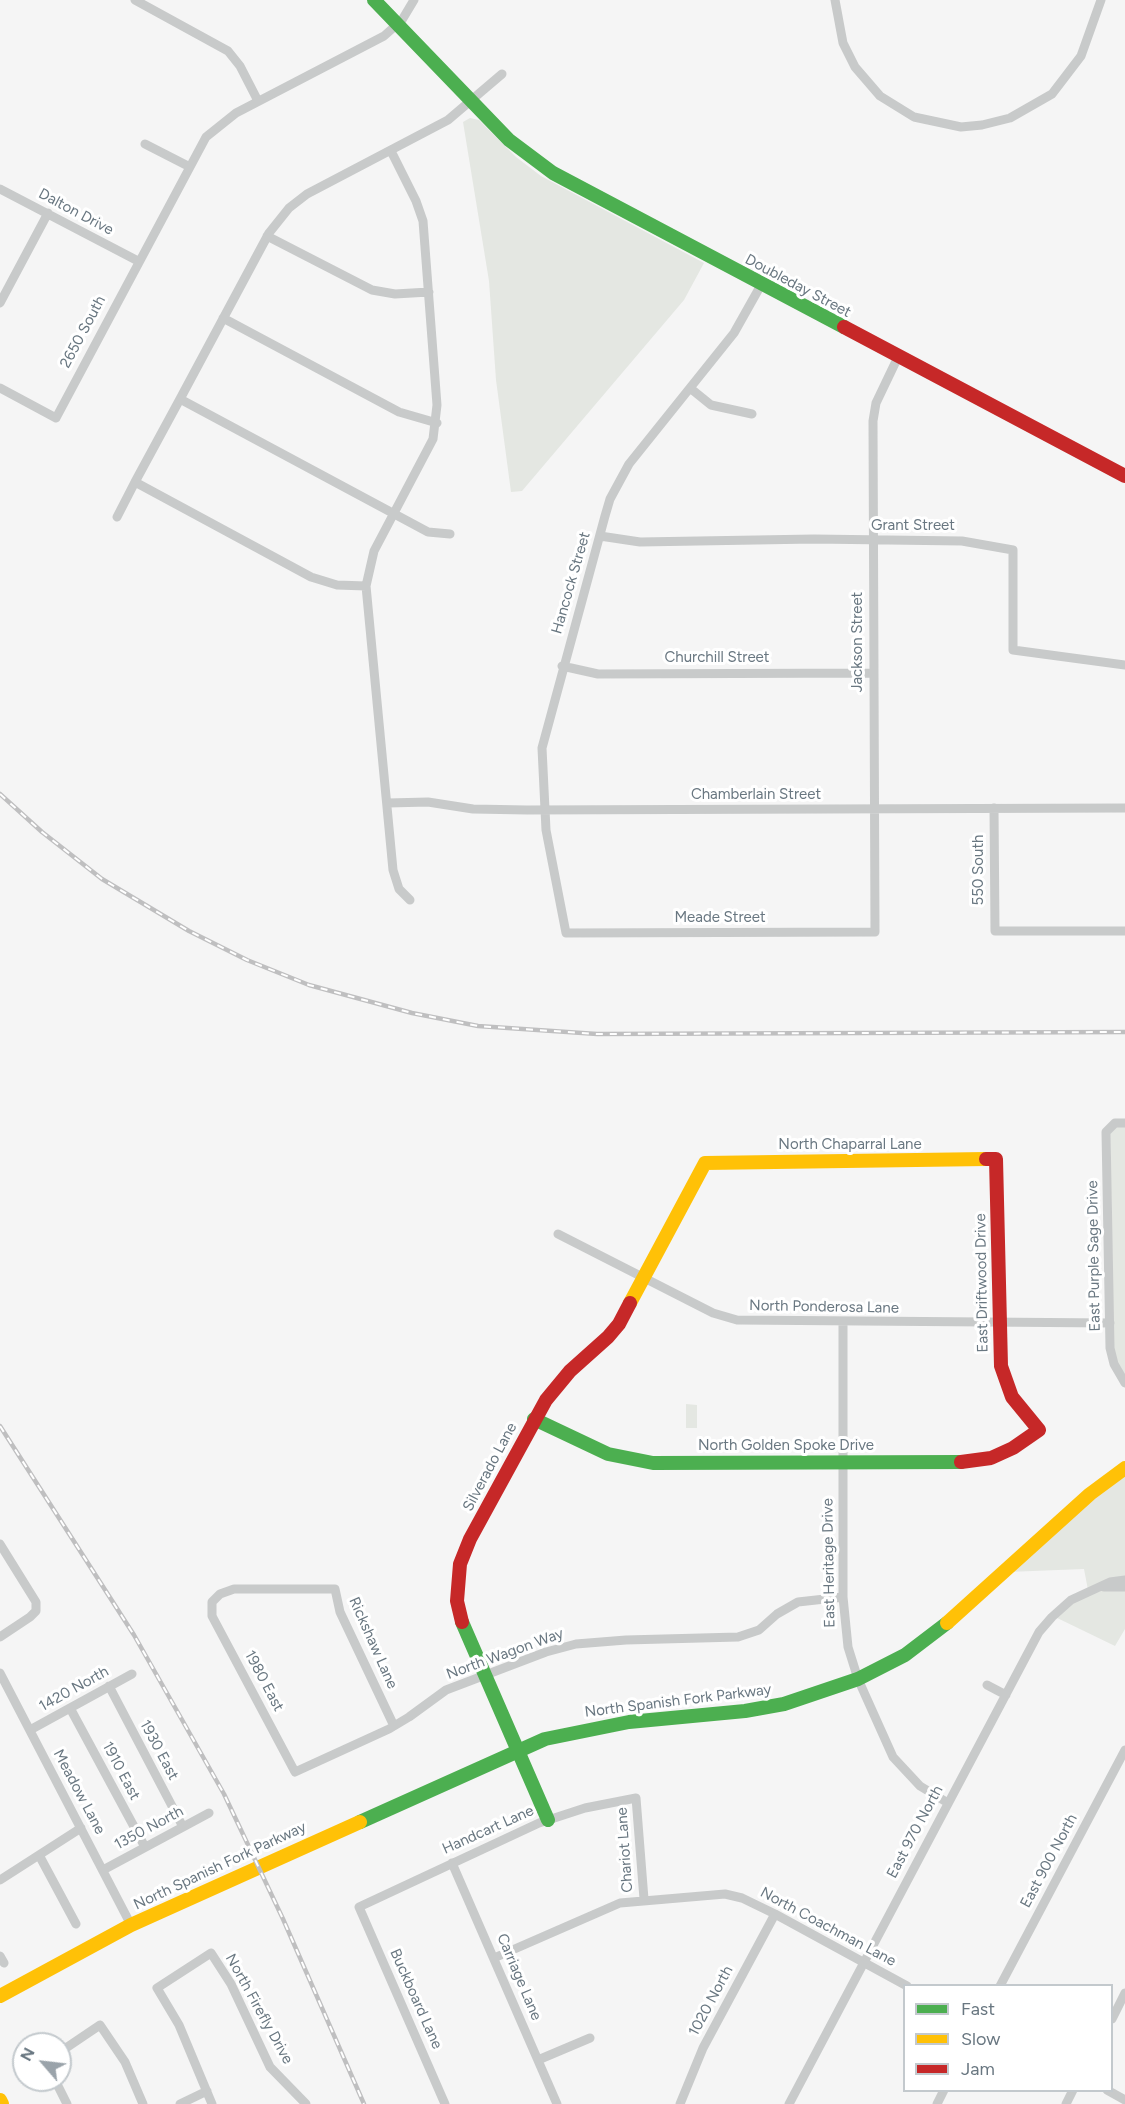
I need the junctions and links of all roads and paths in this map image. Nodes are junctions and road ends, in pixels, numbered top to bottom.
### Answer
1 (135, 0) edge
2 (374, 0) edge
3 (414, 0) edge
4 (835, 0) edge
5 (1101, 0) edge
6 (399, 23) junction
7 (502, 74) dead end
8 (258, 101) junction
9 (471, 102) junction
10 (145, 144) dead end
11 (391, 151) junction
12 (188, 166) junction
13 (0, 189) edge
14 (48, 213) junction
15 (267, 236) junction
16 (138, 261) junction
17 (761, 285) junction
18 (429, 292) junction
19 (0, 303) edge
20 (224, 318) junction
21 (898, 357) junction
22 (0, 388) edge
23 (690, 388) junction
24 (180, 399) junction
25 (752, 414) dead end
26 (437, 423) junction
27 (1125, 476) edge
28 (135, 482) junction
29 (393, 513) junction
30 (117, 517) dead end
31 (450, 534) dead end
32 (600, 536) junction
33 (873, 541) junction
34 (366, 586) junction
35 (1125, 665) edge
36 (562, 666) junction
37 (873, 673) junction
38 (388, 803) junction
39 (994, 808) junction
40 (1125, 808) edge
41 (544, 810) junction
42 (874, 810) junction
43 (410, 900) dead end
44 (1125, 931) edge
45 (875, 932) joint
46 (566, 933) joint
47 (1125, 1123) edge
48 (996, 1159) joint
49 (705, 1162) joint
50 (558, 1233) dead end
51 (644, 1278) junction
52 (998, 1322) junction
53 (843, 1323) junction
54 (1110, 1323) junction
55 (1125, 1383) edge
56 (534, 1419) junction
57 (1039, 1430) joint
58 (842, 1463) junction
59 (1125, 1468) edge
60 (0, 1544) edge
61 (1125, 1580) edge
62 (1104, 1587) junction
63 (1125, 1587) edge
64 (843, 1597) junction
65 (212, 1602) joint
66 (0, 1637) edge
67 (0, 1672) edge
68 (132, 1674) dead end
69 (483, 1675) junction
70 (858, 1679) junction
71 (987, 1685) dead end
72 (109, 1686) junction
73 (1006, 1695) junction
74 (70, 1708) junction
75 (394, 1726) junction
76 (30, 1730) junction
77 (516, 1750) junction
78 (1125, 1750) edge
79 (295, 1772) joint
80 (636, 1798) joint
81 (948, 1803) junction
82 (208, 1813) dead end
83 (548, 1820) junction
84 (183, 1827) junction
85 (81, 1828) junction
86 (145, 1847) junction
87 (39, 1855) junction
88 (452, 1863) junction
89 (103, 1870) junction
90 (0, 1880) edge
91 (644, 1899) junction
92 (359, 1907) joint
93 (775, 1914) junction
94 (76, 1924) dead end
95 (131, 1925) junction
96 (494, 1958) junction
97 (863, 1963) junction
98 (906, 1984) edge
99 (1001, 1984) edge
100 (1125, 1994) edge
101 (0, 1996) edge
102 (1113, 2017) edge
103 (590, 2038) dead end
104 (72, 2044) edge
105 (538, 2060) junction
106 (207, 2091) junction
107 (1109, 2092) edge
108 (1125, 2100) edge
109 (143, 2104) edge
110 (180, 2104) edge
111 (212, 2104) edge
112 (306, 2104) edge
113 (445, 2104) edge
114 (556, 2104) edge
115 (680, 2104) edge
116 (789, 2104) edge

1 - 8 street
2 - 6 street, Doubleday Street
3 - 6 street, 2650 South
4 - 5 street
6 - 8 street, 2650 South
6 - 9 street, Doubleday Street
7 - 9 street
8 - 12 street, 2650 South
9 - 11 street
9 - 17 street, Doubleday Street
10 - 12 street
11 - 15 street
11 - 18 street
12 - 16 street, 2650 South
13 - 14 street, Dalton Drive
14 - 16 street, Dalton Drive
14 - 19 street
15 - 18 street
15 - 20 street
16 - 22 street, 2650 South
17 - 21 street, Doubleday Street
17 - 23 street, Hancock Street
18 - 26 street
20 - 24 street
20 - 26 street
21 - 27 street, Doubleday Street
21 - 33 street, Jackson Street
23 - 25 street
23 - 32 street, Hancock Street
24 - 28 street
24 - 29 street
26 - 29 street
28 - 30 street
28 - 34 street
29 - 31 street
29 - 34 street
32 - 33 street, Grant Street
32 - 36 street, Hancock Street
33 - 35 street, Grant Street
33 - 37 street, Jackson Street
34 - 38 street
36 - 37 street, Churchill Street
36 - 41 street, Hancock Street
37 - 42 street, Jackson Street
38 - 41 street, Chamberlain Street
38 - 43 street
39 - 40 street, Chamberlain Street
39 - 42 street, Chamberlain Street
39 - 44 street, 550 South
41 - 42 street, Chamberlain Street
41 - 46 street, Hancock Street
42 - 45 street, Jackson Street
45 - 46 street, Meade Street
47 - 54 street, East Purple Sage Drive
48 - 49 street, North Chaparral Lane
48 - 52 street, East Driftwood Drive
49 - 51 street, Silverado Lane
50 - 51 street, North Ponderosa Lane
51 - 53 street, North Ponderosa Lane
51 - 56 street, Silverado Lane
52 - 53 street, North Ponderosa Lane
52 - 54 street, North Ponderosa Lane
52 - 57 street, East Driftwood Drive
53 - 58 street, East Heritage Drive
54 - 55 street, East Purple Sage Drive
56 - 58 street, North Golden Spoke Drive
56 - 69 street, Silverado Lane
57 - 58 street, North Golden Spoke Drive
58 - 64 street, East Heritage Drive
59 - 70 street, North Spanish Fork Parkway
60 - 66 street
61 - 62 street
62 - 63 street
62 - 73 street, East 970 North
64 - 69 street, North Wagon Way
64 - 70 street, East Heritage Drive
65 - 75 street, Rickshaw Lane
65 - 79 street, 1980 East
67 - 76 street, Meadow Lane
68 - 72 street, 1420 North
69 - 75 street, North Wagon Way
69 - 77 street, Silverado Lane
70 - 77 street, North Spanish Fork Parkway
70 - 81 street, East Heritage Drive
71 - 73 street
72 - 74 street, 1420 North
72 - 84 street, 1930 East
73 - 81 street, East 970 North
74 - 76 street, 1420 North
74 - 86 street, 1910 East
75 - 79 street, North Wagon Way
76 - 85 street, Meadow Lane
77 - 83 street, Silverado Lane
77 - 95 street, North Spanish Fork Parkway
78 - 99 street, East 900 North
80 - 83 street, Handcart Lane
80 - 91 street, Chariot Lane
81 - 97 street, East 970 North
82 - 84 street, 1350 North
83 - 88 street, Handcart Lane
84 - 86 street, 1350 North
85 - 87 street
85 - 89 street, Meadow Lane
86 - 89 street, 1350 North
87 - 90 street
87 - 94 street
88 - 92 street, Handcart Lane
88 - 96 street, Carriage Lane
89 - 95 street, Meadow Lane
91 - 93 street, North Coachman Lane
91 - 96 street, North Coachman Lane
92 - 113 street, Buckboard Lane
93 - 97 street, North Coachman Lane
93 - 115 street, 1020 North
95 - 101 street, North Spanish Fork Parkway
96 - 105 street, Carriage Lane
97 - 98 street, North Coachman Lane
97 - 116 street, East 970 North
100 - 102 street
103 - 105 street
104 - 109 street
105 - 114 street, Carriage Lane
106 - 110 street
106 - 111 street
106 - 112 street, North Firefly Drive
107 - 108 street

